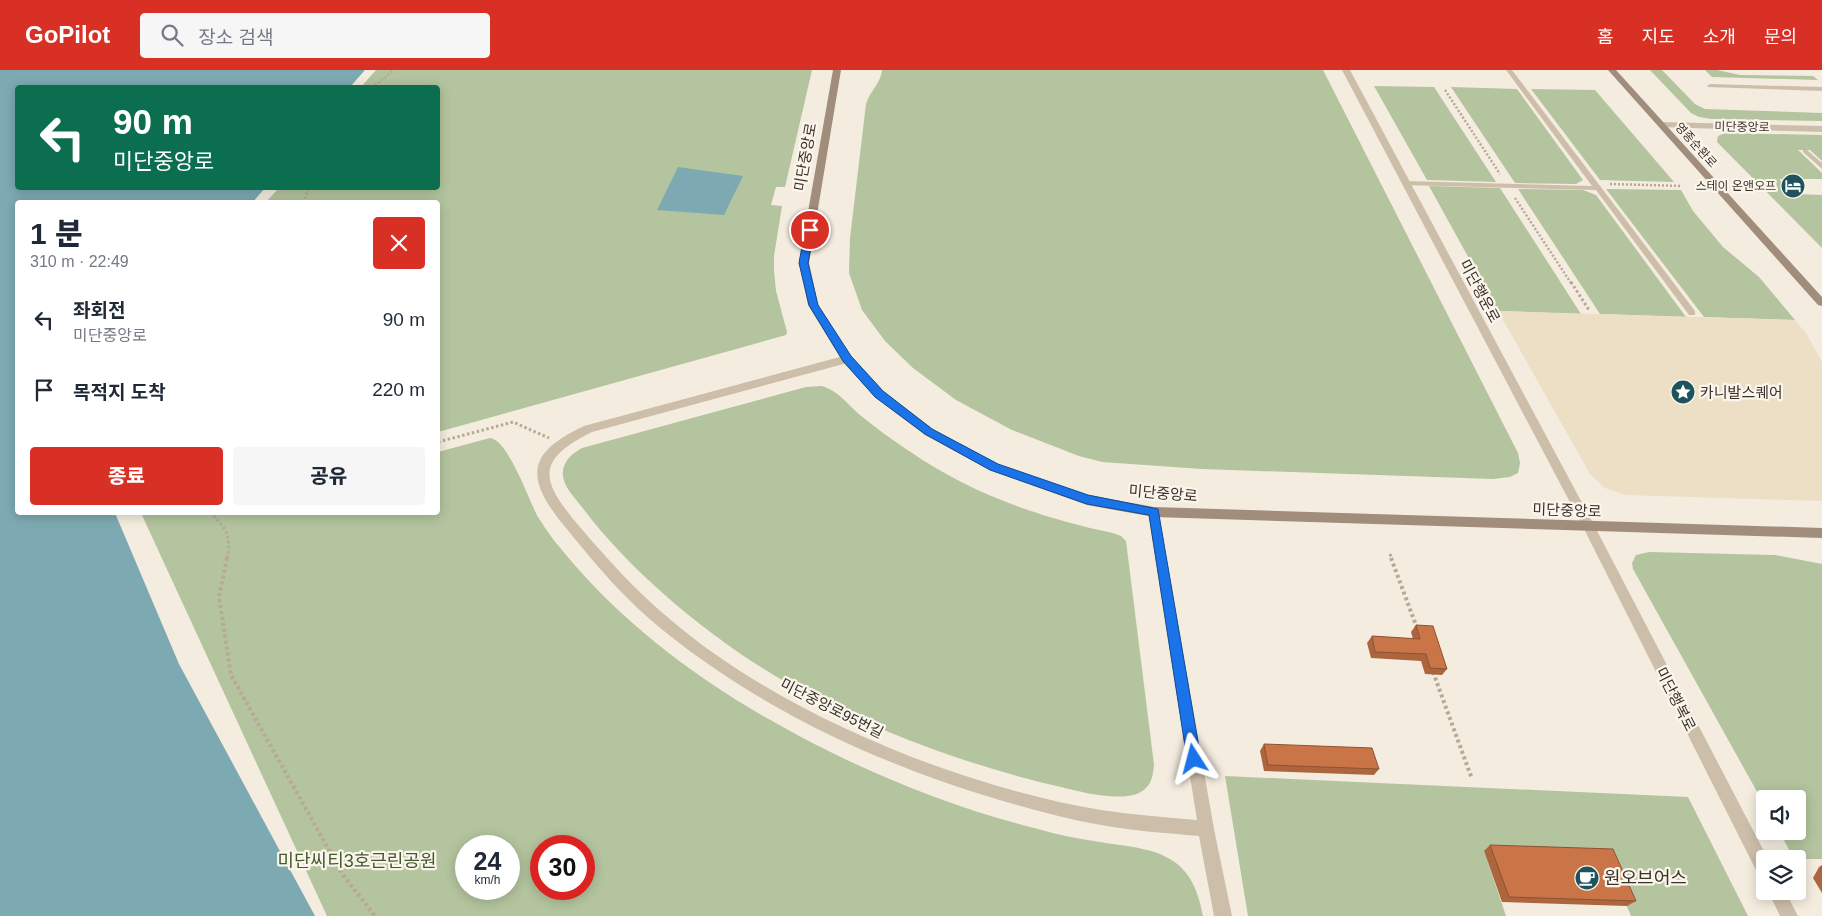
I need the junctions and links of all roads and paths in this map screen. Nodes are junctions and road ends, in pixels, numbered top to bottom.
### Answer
1 (394, 70) edge
2 (837, 70) edge
3 (1346, 70) edge
4 (1508, 70) edge
5 (1612, 70) edge
6 (376, 85) edge
7 (1710, 86) dead end
8 (1822, 89) edge
9 (1445, 90) dead end
10 (1662, 126) junction
11 (1822, 129) edge
12 (1805, 150) dead end
13 (1822, 167) edge
14 (1406, 183) junction
15 (1507, 186) junction
16 (1596, 186) junction
17 (1682, 186) dead end
18 (1822, 303) edge
19 (1589, 310) dead end
20 (1692, 313) dead end
21 (847, 359) junction
22 (440, 441) edge
23 (562, 443) junction
24 (1154, 512) junction
25 (213, 515) edge
26 (1589, 527) junction
27 (1822, 533) edge
28 (1390, 554) dead end
29 (1419, 635) edge
30 (1432, 671) edge
31 (1472, 780) dead end
32 (1206, 829) junction
33 (1756, 853) edge
34 (1781, 900) edge
35 (375, 916) edge
36 (1223, 916) edge
37 (1789, 916) edge

1 - 6 path
2 - 21 street, 미단중앙로
3 - 14 street, 미단행운로
4 - 16 lane
5 - 10 street, 영종순환로
7 - 8 lane
9 - 15 path
10 - 11 street, 미단중앙로
10 - 18 street, 영종순환로
12 - 13 lane
14 - 15 lane
14 - 26 street, 미단행운로
15 - 16 lane
15 - 19 path
16 - 17 path
16 - 20 lane
21 - 23 street, 미단중앙로95번길
21 - 24 street, 미단중앙로
22 - 23 path
23 - 32 street, 미단중앙로95번길
24 - 26 street, 미단중앙로
24 - 32 street
25 - 35 path
26 - 27 street, 미단중앙로
26 - 33 street, 미단행복로
28 - 29 path
30 - 31 path
32 - 36 street
34 - 37 street

